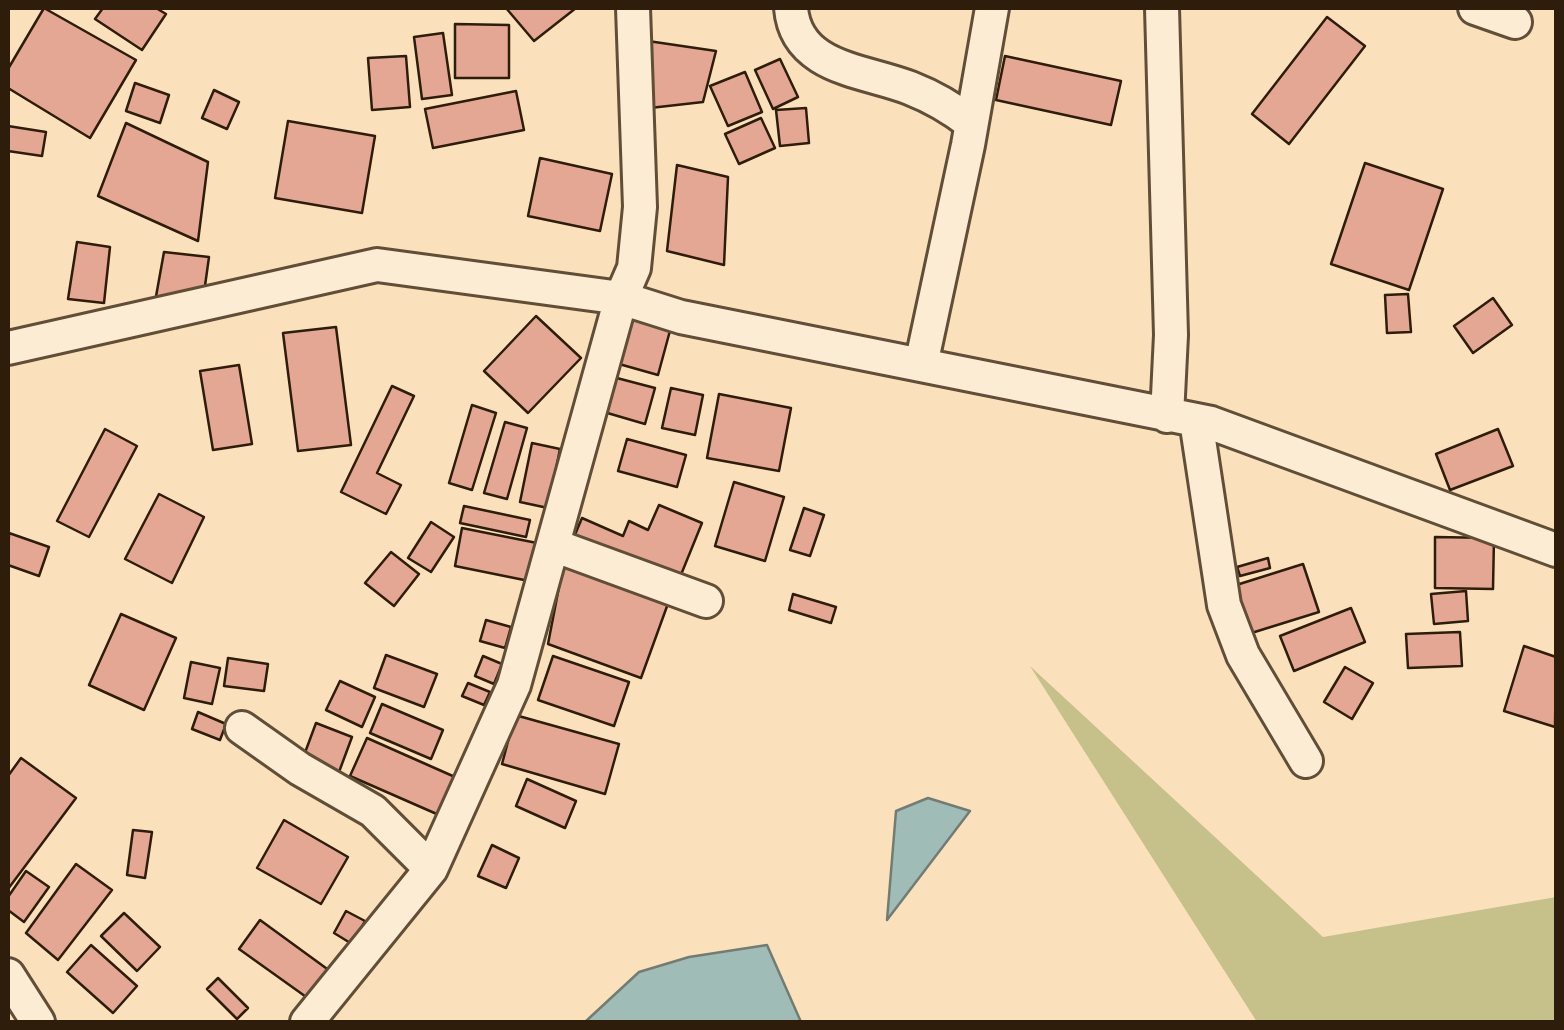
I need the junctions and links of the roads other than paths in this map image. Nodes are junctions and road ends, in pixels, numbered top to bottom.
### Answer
1 (632, 8) edge
2 (791, 8) edge
3 (992, 8) edge
4 (1162, 8) edge
5 (1475, 8) edge
6 (1515, 22) dead end
7 (971, 123) junction
8 (621, 298) junction
9 (8, 348) edge
10 (920, 365) junction
11 (1182, 418) junction
12 (552, 545) junction
13 (1556, 550) edge
14 (706, 601) dead end
15 (242, 728) dead end
16 (1306, 761) dead end
17 (431, 869) junction
18 (8, 975) edge
19 (38, 1022) edge
20 (307, 1022) edge

1 - 8 street
2 - 7 street
3 - 7 street
4 - 11 street
5 - 6 street
7 - 10 street
8 - 9 street
8 - 10 street
8 - 12 street
10 - 11 street
11 - 13 street
11 - 16 street
12 - 14 street
12 - 17 street
15 - 17 street
17 - 20 street
18 - 19 street

